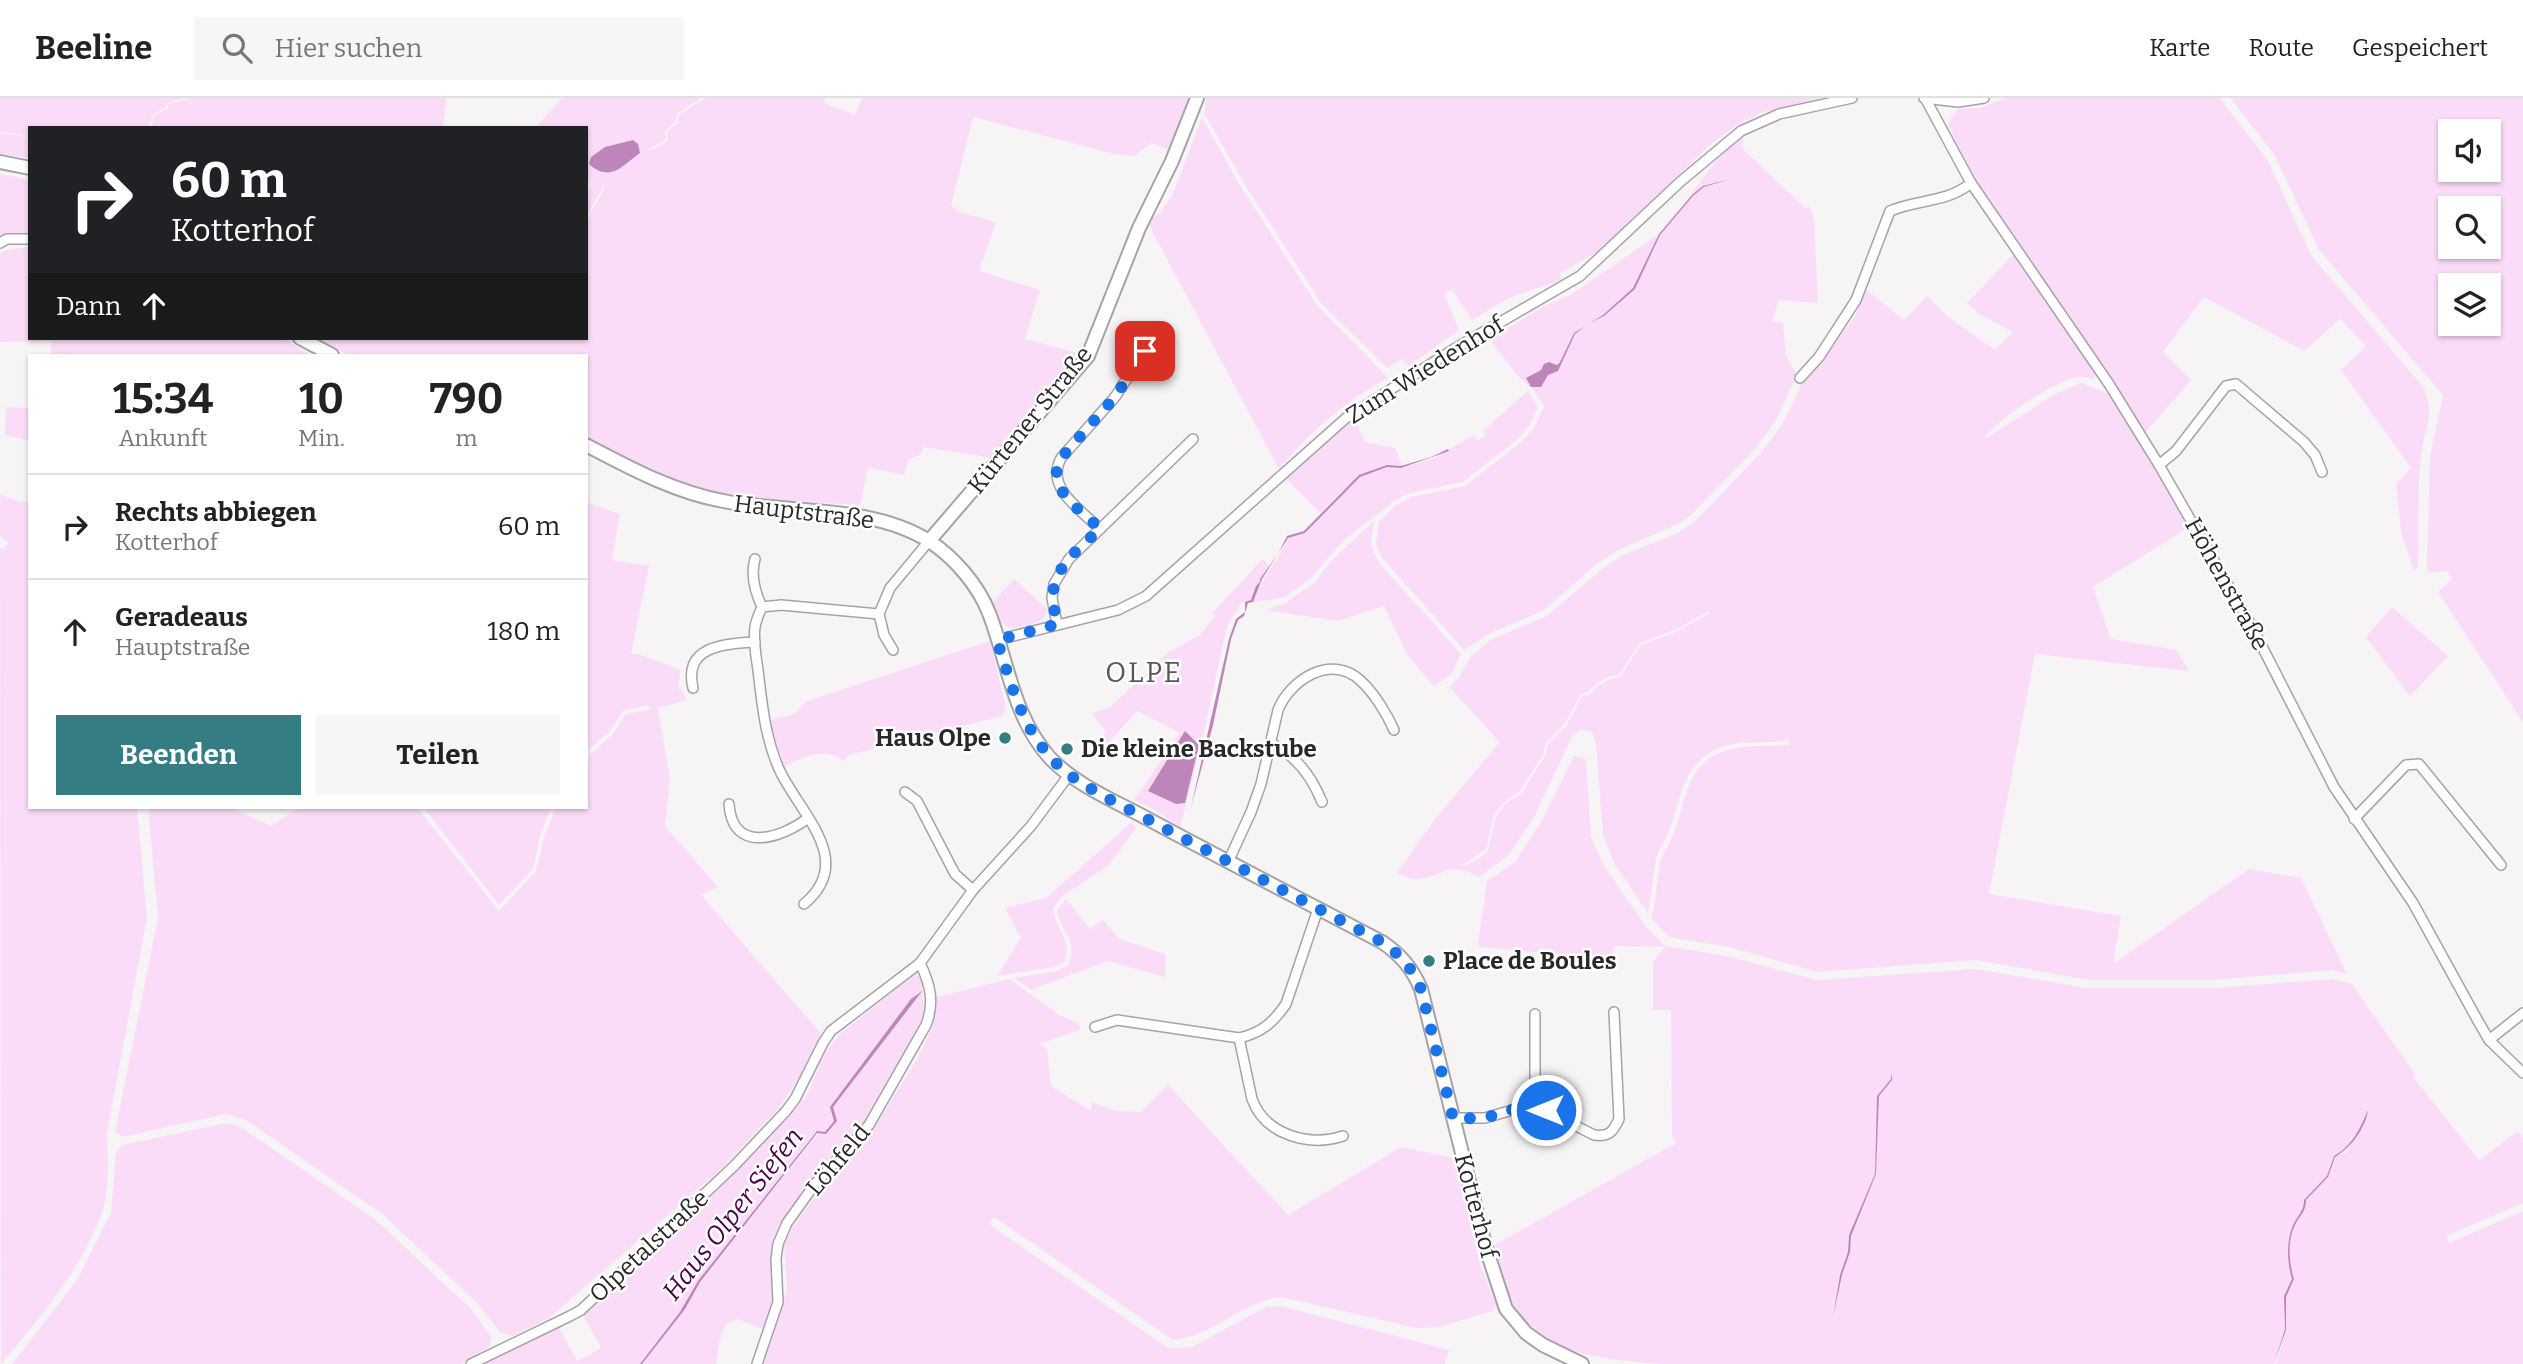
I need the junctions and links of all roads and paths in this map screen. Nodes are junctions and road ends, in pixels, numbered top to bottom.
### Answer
1 (1197, 98) edge
2 (1853, 98) edge
3 (1925, 98) edge
4 (1984, 98) edge
5 (0, 162) edge
6 (28, 168) edge
7 (1971, 183) junction
8 (28, 239) edge
9 (0, 243) edge
10 (304, 340) edge
11 (1145, 351) dead end
12 (330, 354) edge
13 (1800, 378) dead end
14 (1193, 439) dead end
15 (588, 447) edge
16 (2159, 465) junction
17 (2322, 472) dead end
18 (1100, 529) junction
19 (929, 541) junction
20 (755, 559) dead end
21 (762, 607) junction
22 (879, 614) junction
23 (1058, 624) junction
24 (997, 640) junction
25 (755, 642) junction
26 (893, 650) dead end
27 (693, 688) dead end
28 (1394, 730) dead end
29 (1271, 743) junction
30 (1069, 775) junction
31 (905, 792) dead end
32 (1322, 802) dead end
33 (729, 804) dead end
34 (808, 818) junction
35 (2354, 819) junction
36 (1228, 862) junction
37 (2501, 865) dead end
38 (973, 890) junction
39 (804, 904) dead end
40 (1318, 909) junction
41 (920, 963) junction
42 (1614, 1012) dead end
43 (1535, 1013) dead end
44 (2523, 1013) edge
45 (1095, 1027) dead end
46 (1239, 1038) junction
47 (2489, 1040) junction
48 (2523, 1073) edge
49 (1535, 1105) junction
50 (1453, 1118) junction
51 (1343, 1136) dead end
52 (471, 1364) edge
53 (757, 1364) edge
54 (1582, 1364) edge

1 - 19 street, Kürtener Straße
2 - 23 street, Zum Wiedenhof
3 - 4 street
3 - 7 street, Höhenstraße
5 - 6 street
7 - 13 street
7 - 16 street, Höhenstraße
8 - 9 street
10 - 12 street
11 - 18 street
14 - 18 street
15 - 19 street, Hauptstraße
16 - 17 street
16 - 35 street, Höhenstraße
18 - 23 street
19 - 22 street
19 - 24 street, Hauptstraße
20 - 21 street
21 - 22 street
21 - 25 street
22 - 26 street
23 - 24 street, Zum Wiedenhof
24 - 30 street, Hauptstraße
25 - 27 street
25 - 34 street
28 - 29 street
29 - 32 street
29 - 36 street
30 - 36 street, Hauptstraße
30 - 38 street, Olpetalstraße
31 - 38 street
33 - 34 street
34 - 39 street
35 - 37 street
35 - 47 street, Höhenstraße
36 - 40 street, Hauptstraße
38 - 41 street, Olpetalstraße
40 - 46 street
40 - 50 street, Kotterhof
41 - 52 street, Olpetalstraße
41 - 53 street, Löhfeld
42 - 49 street
43 - 49 street
44 - 47 street
45 - 46 street
46 - 51 street
47 - 48 street, Höhenstraße
49 - 50 street
50 - 54 street, Kotterhof

